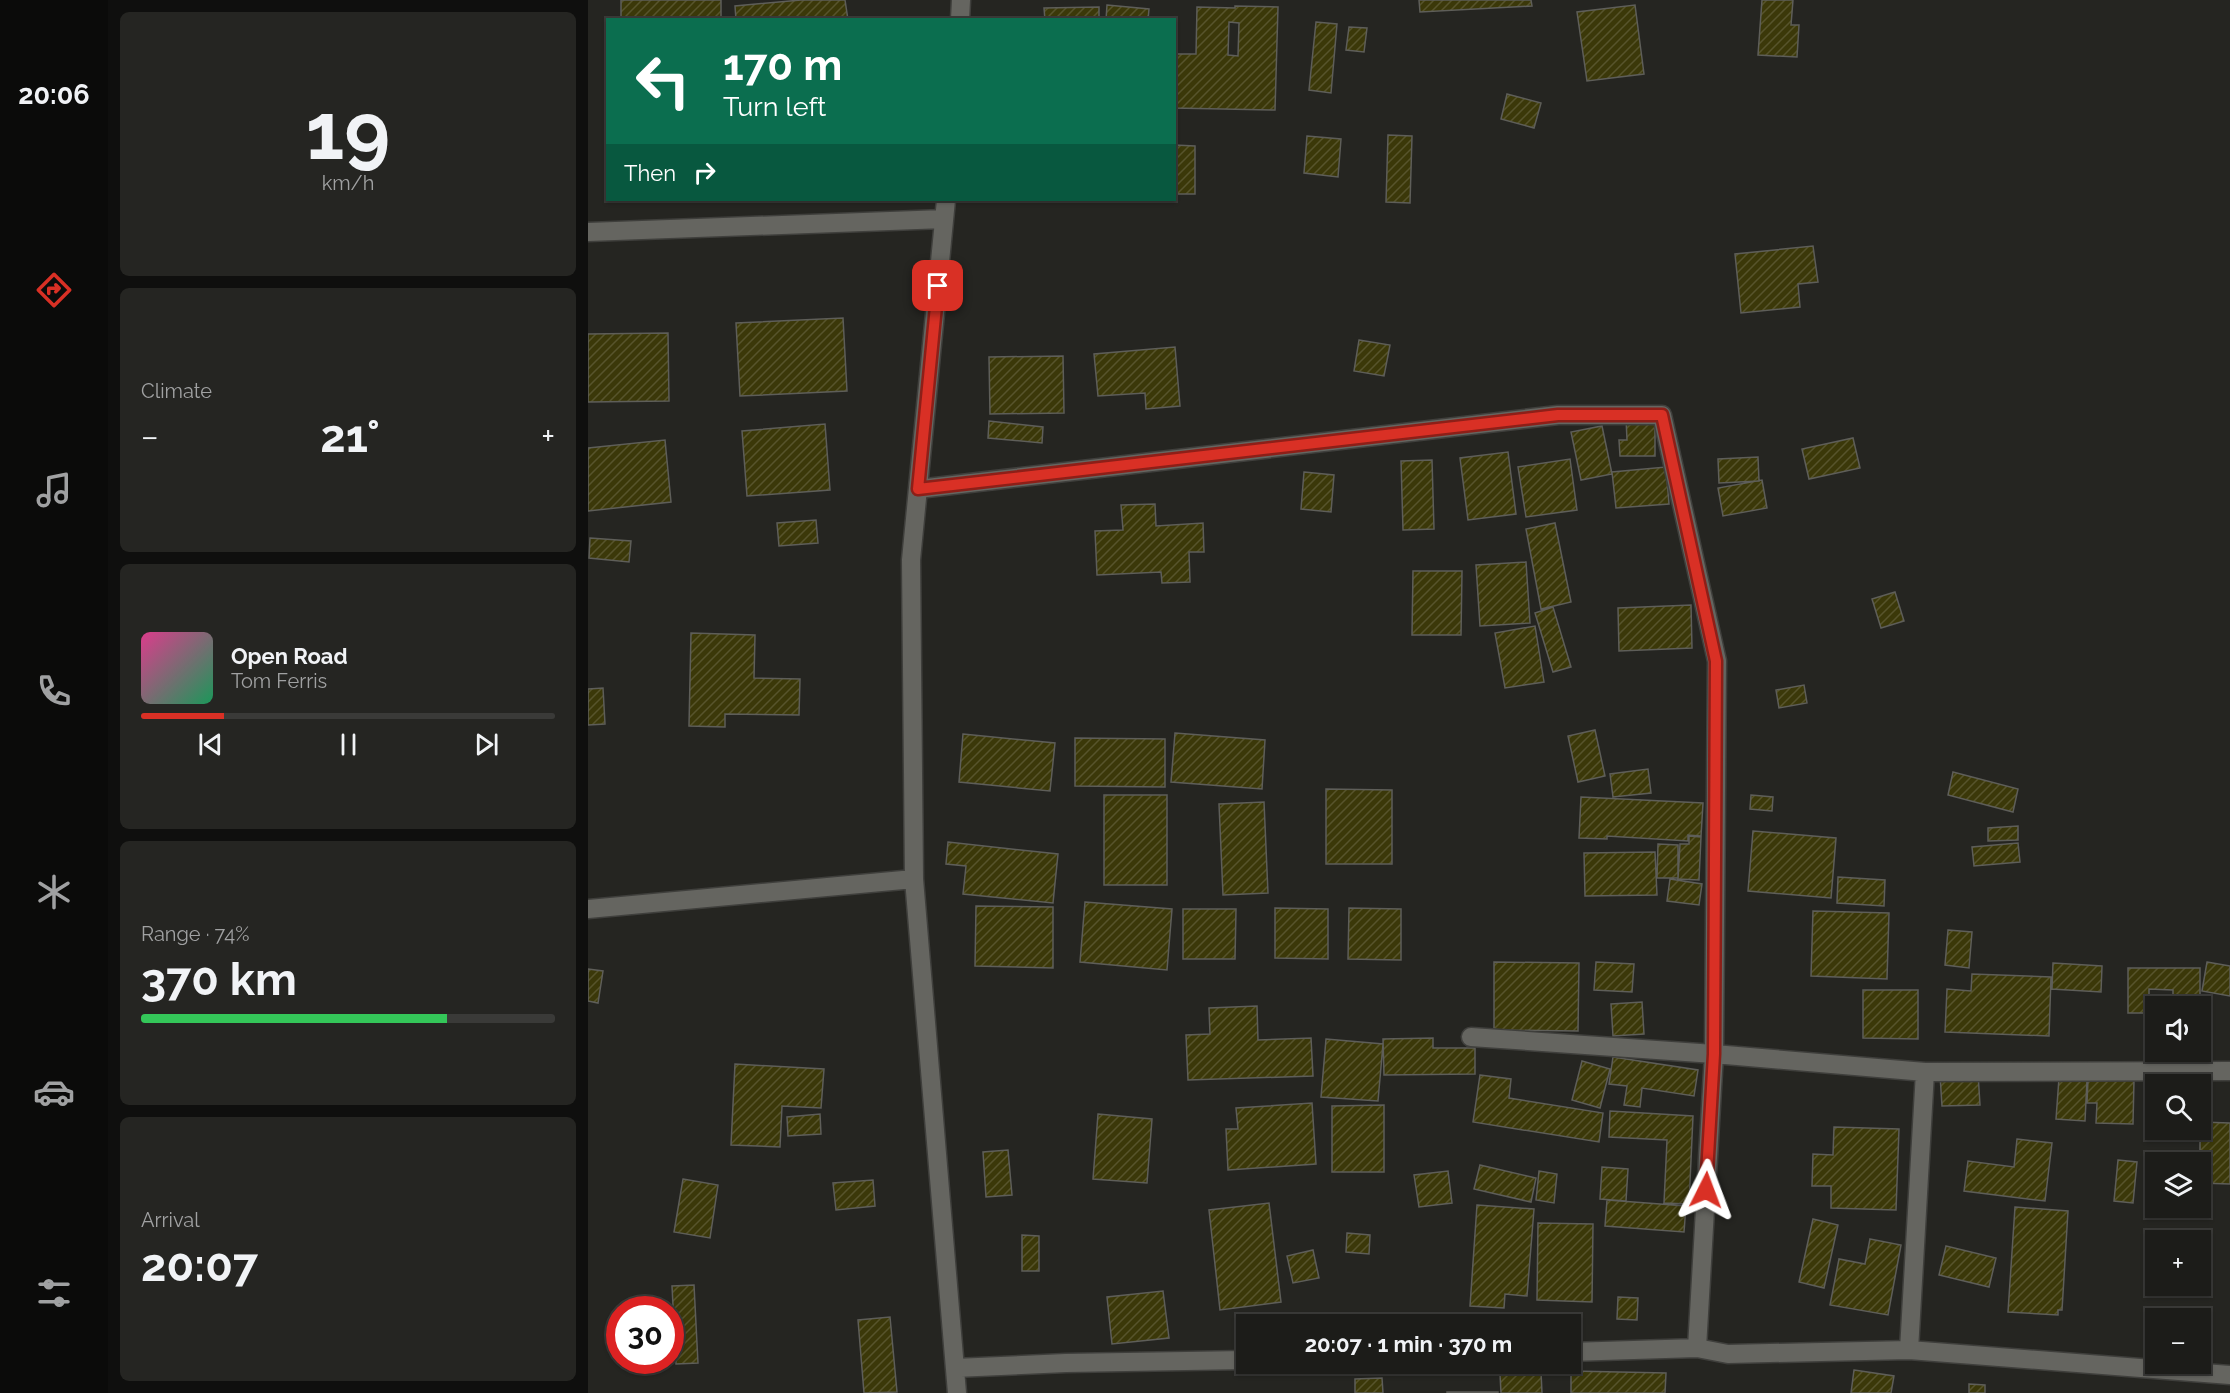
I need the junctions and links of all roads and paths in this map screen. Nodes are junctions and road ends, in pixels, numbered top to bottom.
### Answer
1 (961, 0) edge
2 (960, 18) edge
3 (946, 201) edge
4 (944, 219) junction
5 (588, 232) edge
6 (918, 489) junction
7 (914, 879) junction
8 (588, 909) edge
9 (1471, 1037) dead end
10 (1714, 1054) junction
11 (2230, 1071) edge
12 (1924, 1072) junction
13 (1696, 1348) junction
14 (1910, 1350) junction
15 (1581, 1352) edge
16 (1236, 1360) edge
17 (955, 1368) junction
18 (2230, 1376) edge
19 (957, 1393) edge

1 - 2 street
3 - 4 street
4 - 5 street
4 - 6 street
6 - 7 street
6 - 10 street
7 - 8 street
7 - 17 street
9 - 10 street
10 - 12 street
10 - 13 street
11 - 12 street
12 - 14 street
13 - 14 street
13 - 15 street
14 - 18 street
16 - 17 street
17 - 19 street

